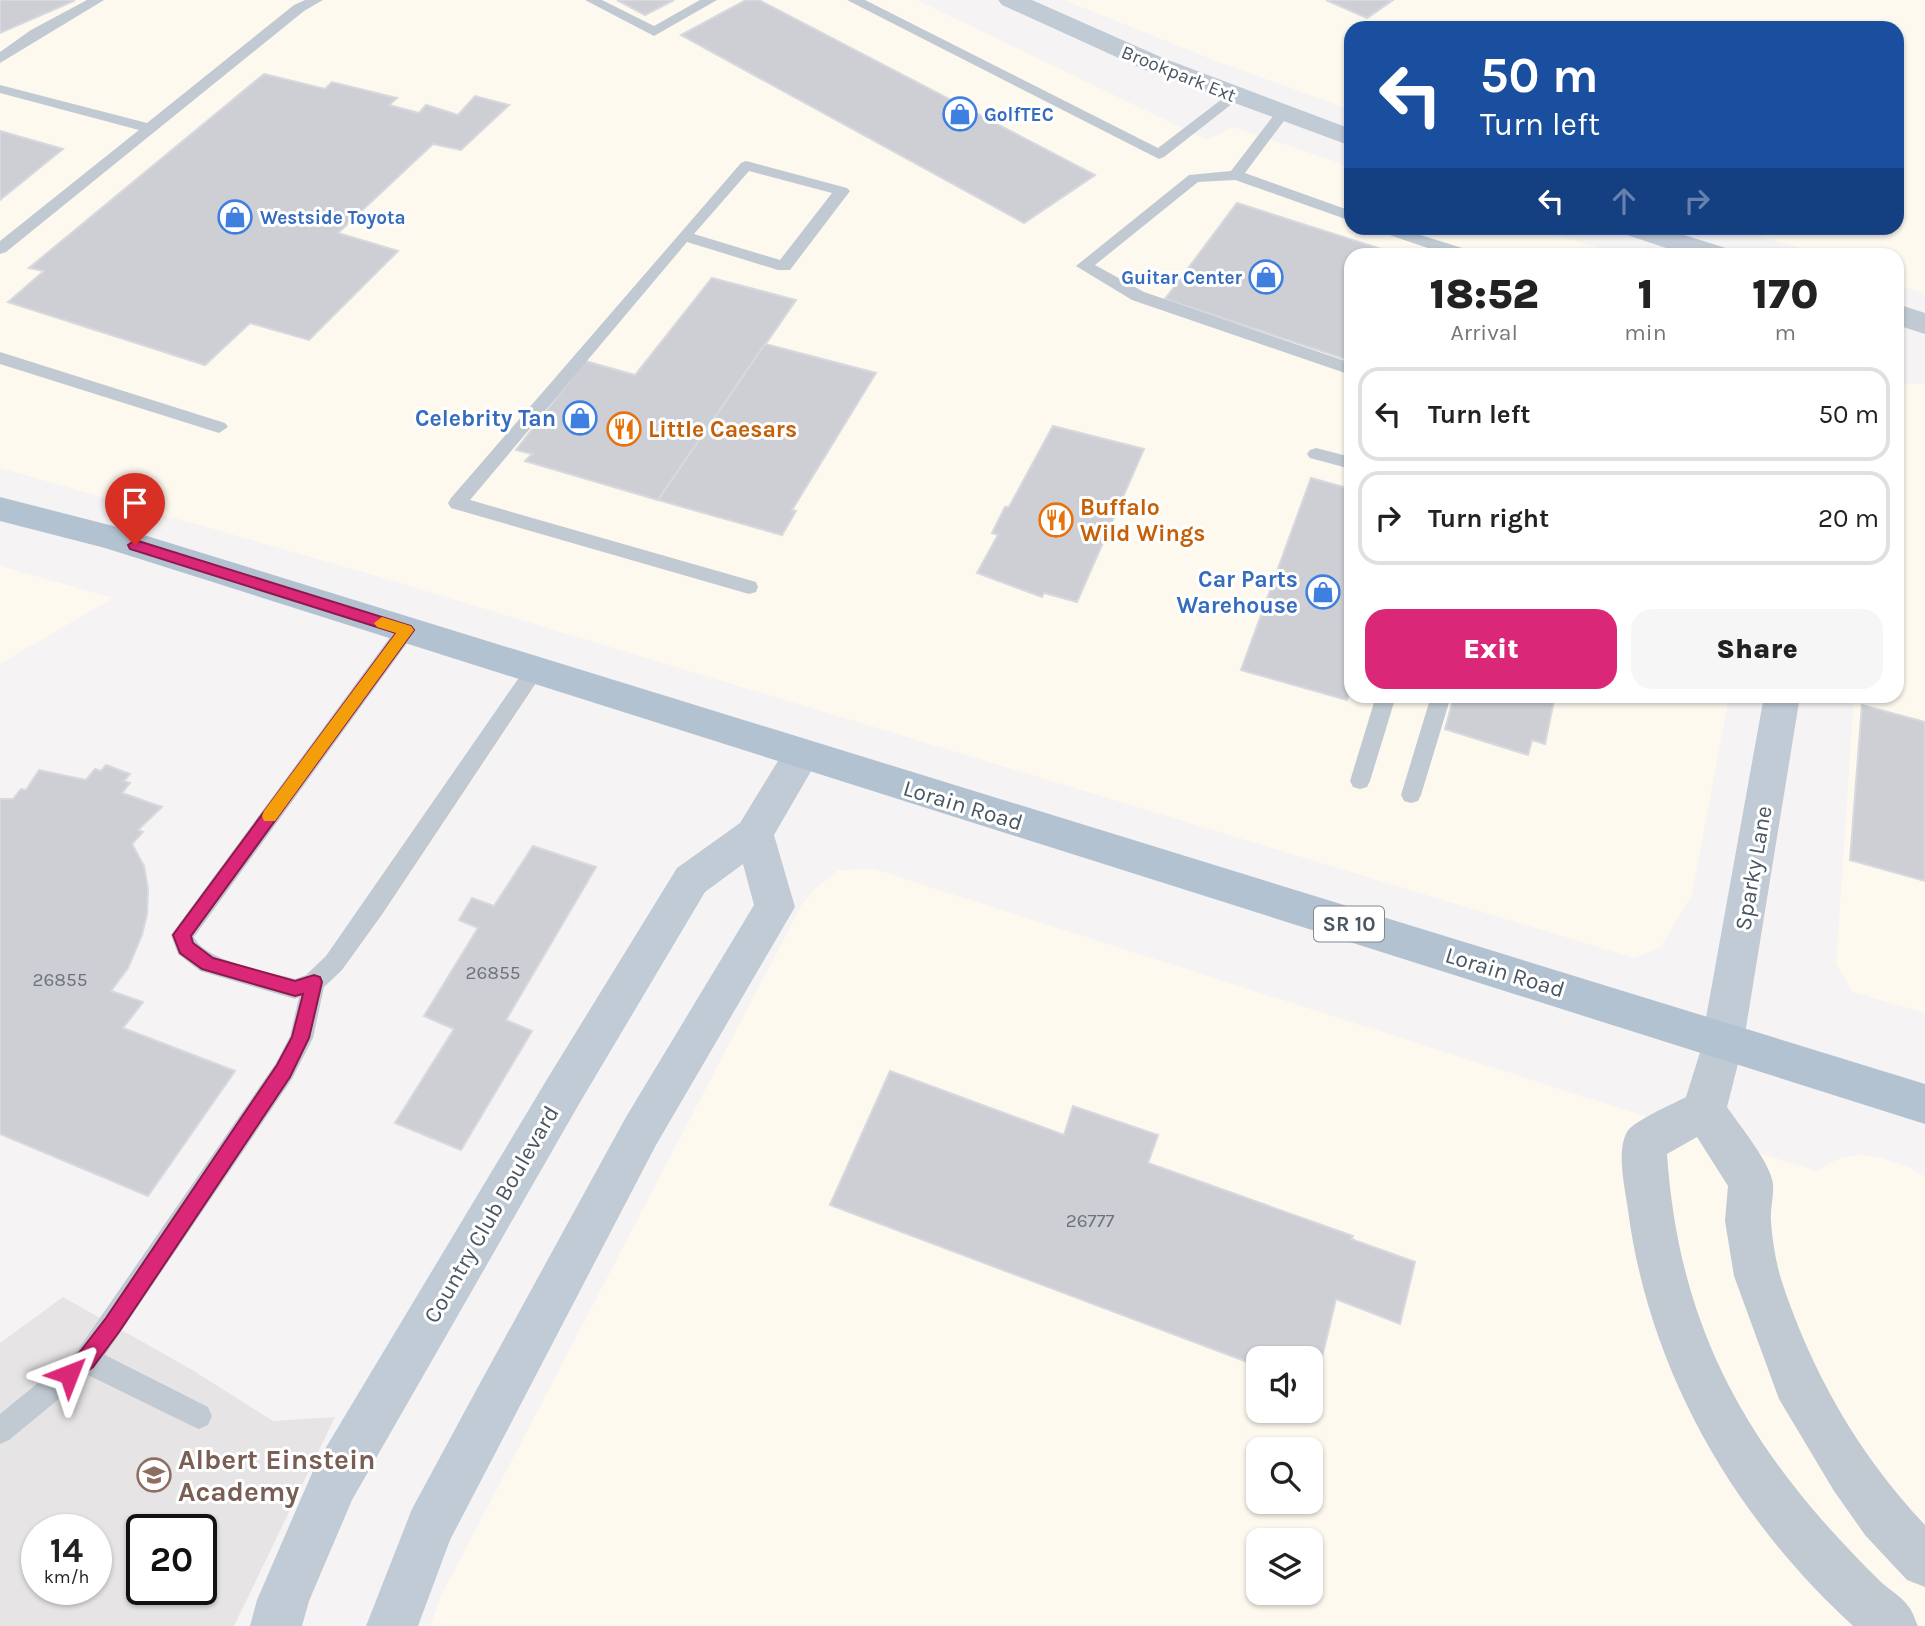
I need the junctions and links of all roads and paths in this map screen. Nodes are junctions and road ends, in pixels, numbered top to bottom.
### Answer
1 (97, 0) edge
2 (316, 0) edge
3 (592, 0) edge
4 (710, 0) edge
5 (854, 0) edge
6 (1011, 0) edge
7 (0, 59) edge
8 (0, 89) edge
9 (1235, 96) junction
10 (1282, 114) junction
11 (150, 128) junction
12 (1344, 136) edge
13 (1236, 175) junction
14 (1344, 214) edge
15 (1405, 235) edge
16 (1656, 235) edge
17 (684, 236) junction
18 (1445, 248) edge
19 (1697, 248) edge
20 (0, 249) edge
21 (1904, 316) edge
22 (1925, 324) edge
23 (0, 358) edge
24 (1344, 367) edge
25 (219, 427) dead end
26 (1316, 454) dead end
27 (1344, 461) edge
28 (0, 509) edge
29 (749, 587) dead end
30 (406, 630) junction
31 (534, 671) junction
32 (1384, 703) edge
33 (1439, 703) edge
34 (1781, 703) edge
35 (802, 754) junction
36 (1360, 781) dead end
37 (1411, 795) dead end
38 (754, 834) junction
39 (314, 982) junction
40 (1723, 1040) junction
41 (1925, 1104) edge
42 (1704, 1110) junction
43 (86, 1360) junction
44 (199, 1416) dead end
45 (0, 1431) edge
46 (1925, 1562) edge
47 (276, 1626) edge
48 (392, 1626) edge
49 (1892, 1626) edge

1 - 7 lane
2 - 11 lane
3 - 4 lane
5 - 9 lane
6 - 9 street, Brookpark Ext
8 - 11 lane
9 - 10 street, Brookpark Ext
10 - 12 street, Brookpark Ext
10 - 13 lane
11 - 20 lane
13 - 14 lane
13 - 24 lane
15 - 18 lane
16 - 19 street
17 - 17 lane
17 - 29 lane
21 - 22 street
23 - 25 lane
26 - 27 lane
28 - 30 main road, Lorain Road / SR 10
30 - 31 main road, Lorain Road / SR 10
30 - 39 lane
31 - 35 main road, Lorain Road / SR 10
31 - 39 lane
32 - 36 lane
33 - 37 lane
34 - 40 street, Sparky Lane
35 - 38 street, Country Club Boulevard
35 - 40 main road, Lorain Road / SR 10
38 - 47 street, Country Club Boulevard
38 - 48 street
39 - 43 lane
40 - 41 main road, Lorain Road / SR 10
40 - 42 street
42 - 46 street
42 - 49 street
43 - 44 lane
43 - 45 lane

